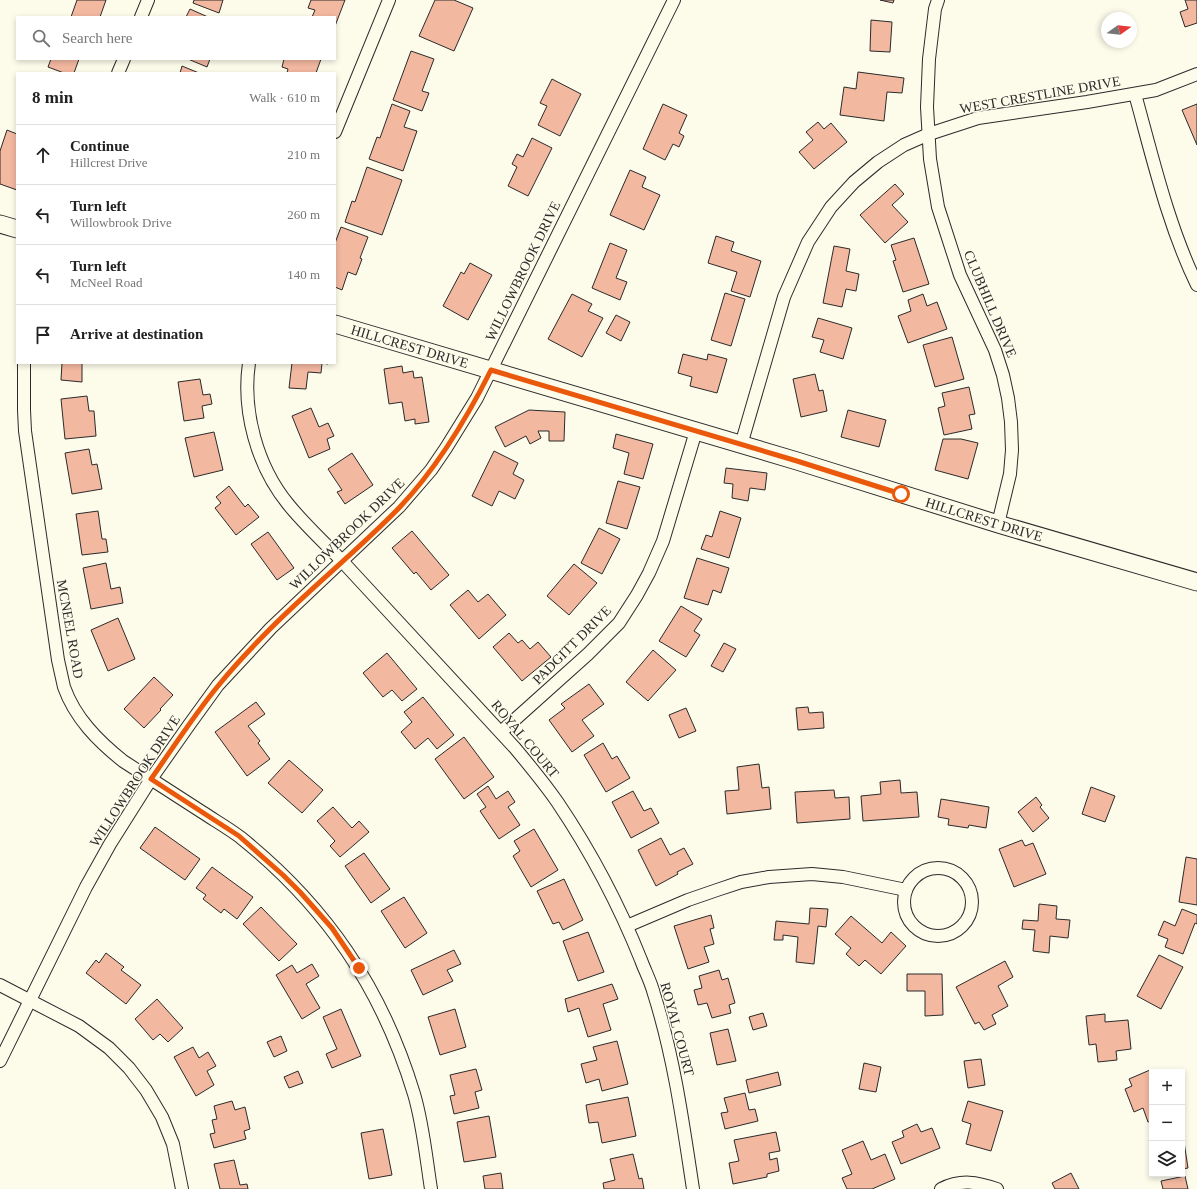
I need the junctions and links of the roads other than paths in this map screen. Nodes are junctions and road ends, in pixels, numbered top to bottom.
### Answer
1 (148, 0) edge
2 (389, 0) edge
3 (674, 0) edge
4 (938, 0) edge
5 (141, 16) edge
6 (124, 60) edge
7 (118, 72) edge
8 (1197, 74) edge
9 (1135, 94) junction
10 (336, 130) edge
11 (929, 134) junction
12 (0, 224) edge
13 (16, 229) edge
14 (1197, 285) edge
15 (336, 324) edge
16 (24, 364) edge
17 (249, 364) edge
18 (491, 370) junction
19 (696, 431) junction
20 (741, 445) junction
21 (998, 524) junction
22 (342, 561) junction
23 (1197, 582) edge
24 (501, 732) junction
25 (151, 779) junction
26 (906, 890) junction
27 (627, 926) junction
28 (0, 984) edge
29 (30, 1000) junction
30 (0, 1061) edge
31 (182, 1189) edge
32 (431, 1189) edge
33 (693, 1189) edge
34 (941, 1189) edge
35 (997, 1189) edge

1 - 5 street
2 - 10 street
3 - 18 street, WILLOWBROOK DRIVE
4 - 11 street, CLUBHILL DRIVE
6 - 7 street
8 - 9 street, WEST CRESTLINE DRIVE
9 - 11 street, WEST CRESTLINE DRIVE
9 - 14 street
11 - 20 street, WEST CRESTLINE DRIVE
11 - 21 street, CLUBHILL DRIVE
12 - 13 street
15 - 18 street, HILLCREST DRIVE
16 - 25 street, MCNEEL ROAD
17 - 22 street, ROYAL COURT
18 - 19 street, HILLCREST DRIVE
18 - 22 street, WILLOWBROOK DRIVE
19 - 20 street, HILLCREST DRIVE
19 - 24 street, PADGITT DRIVE
20 - 21 street, HILLCREST DRIVE
21 - 23 street, HILLCREST DRIVE
22 - 24 street, ROYAL COURT
22 - 25 street, WILLOWBROOK DRIVE
24 - 27 street, ROYAL COURT
25 - 29 street, WILLOWBROOK DRIVE
25 - 32 street, MCNEEL ROAD
26 - 26 street
26 - 27 street
27 - 33 street, ROYAL COURT
28 - 29 street
29 - 30 street, WILLOWBROOK DRIVE
29 - 31 street
34 - 35 street

